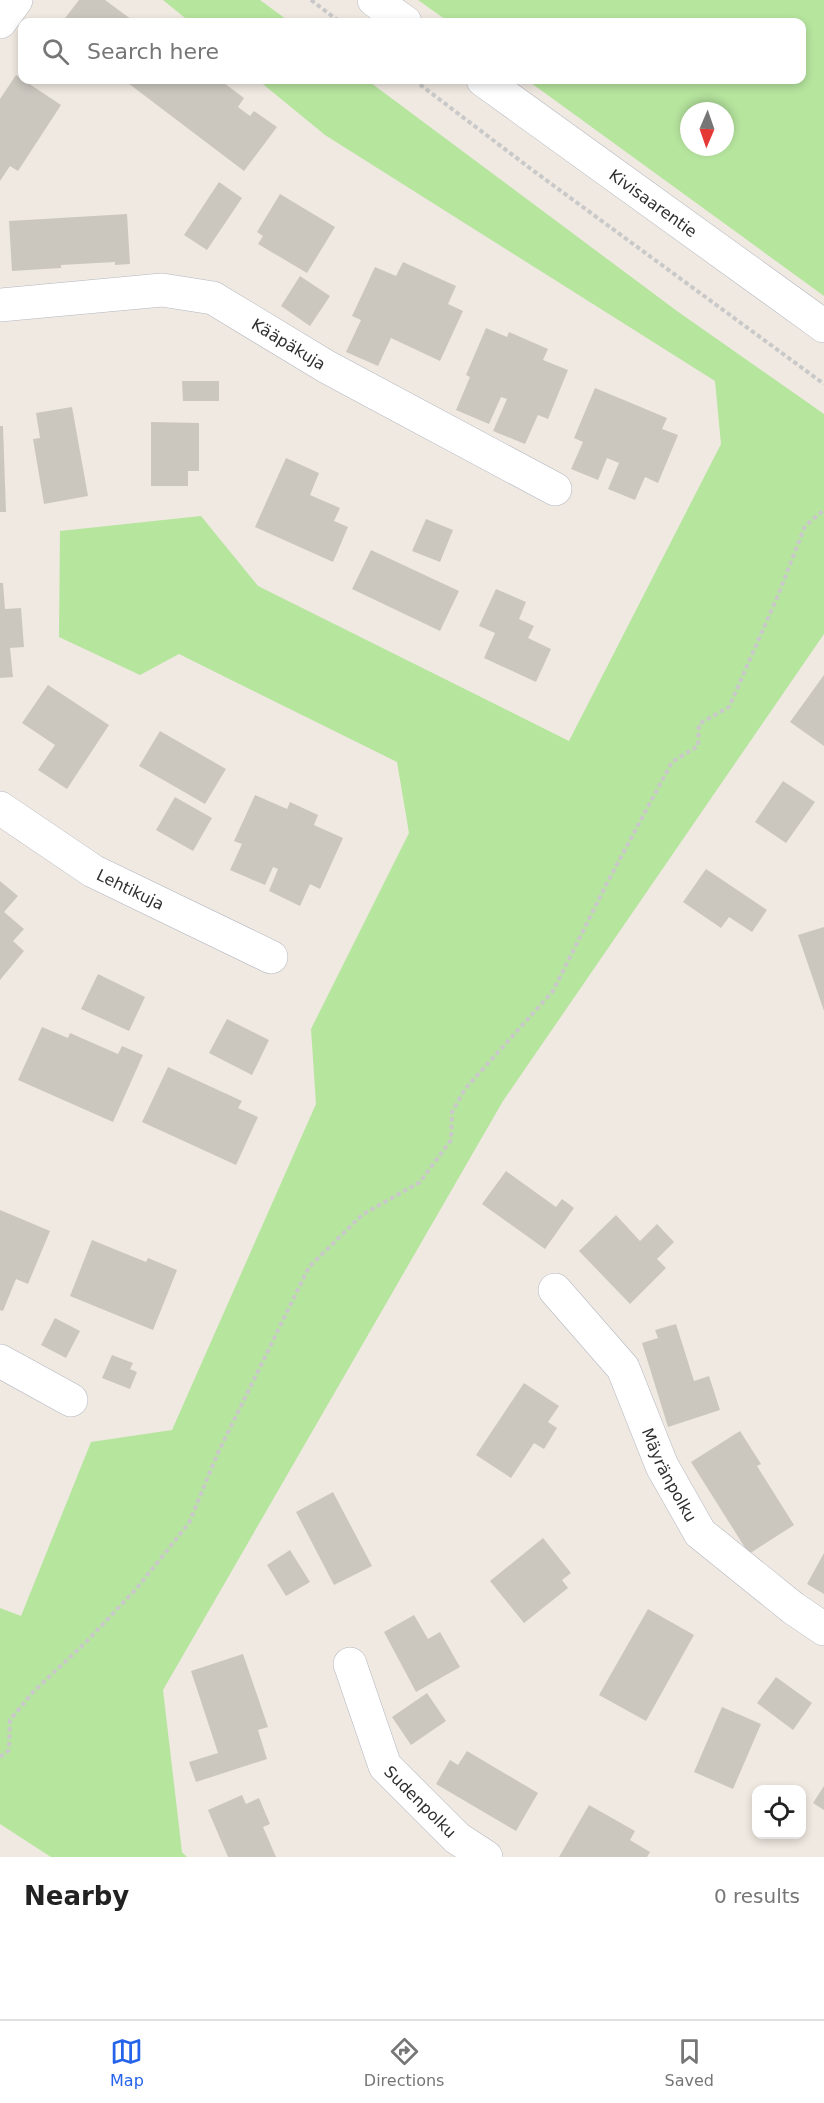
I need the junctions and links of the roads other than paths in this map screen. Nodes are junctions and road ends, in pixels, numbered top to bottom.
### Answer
1 (16, 0) edge
2 (374, 0) edge
3 (399, 18) edge
4 (0, 22) edge
5 (489, 84) edge
6 (0, 306) edge
7 (824, 326) edge
8 (555, 489) dead end
9 (0, 808) edge
10 (271, 957) dead end
11 (555, 1290) dead end
12 (0, 1361) edge
13 (71, 1400) dead end
14 (824, 1629) edge
15 (350, 1664) dead end
16 (486, 1857) edge

1 - 4 street
2 - 3 street
5 - 7 street, Kivisaarentie
6 - 8 street, Kääpäkuja
9 - 10 street, Lehtikuja
11 - 14 street, Mäyränpolku
12 - 13 street
15 - 16 street, Sudenpolku

